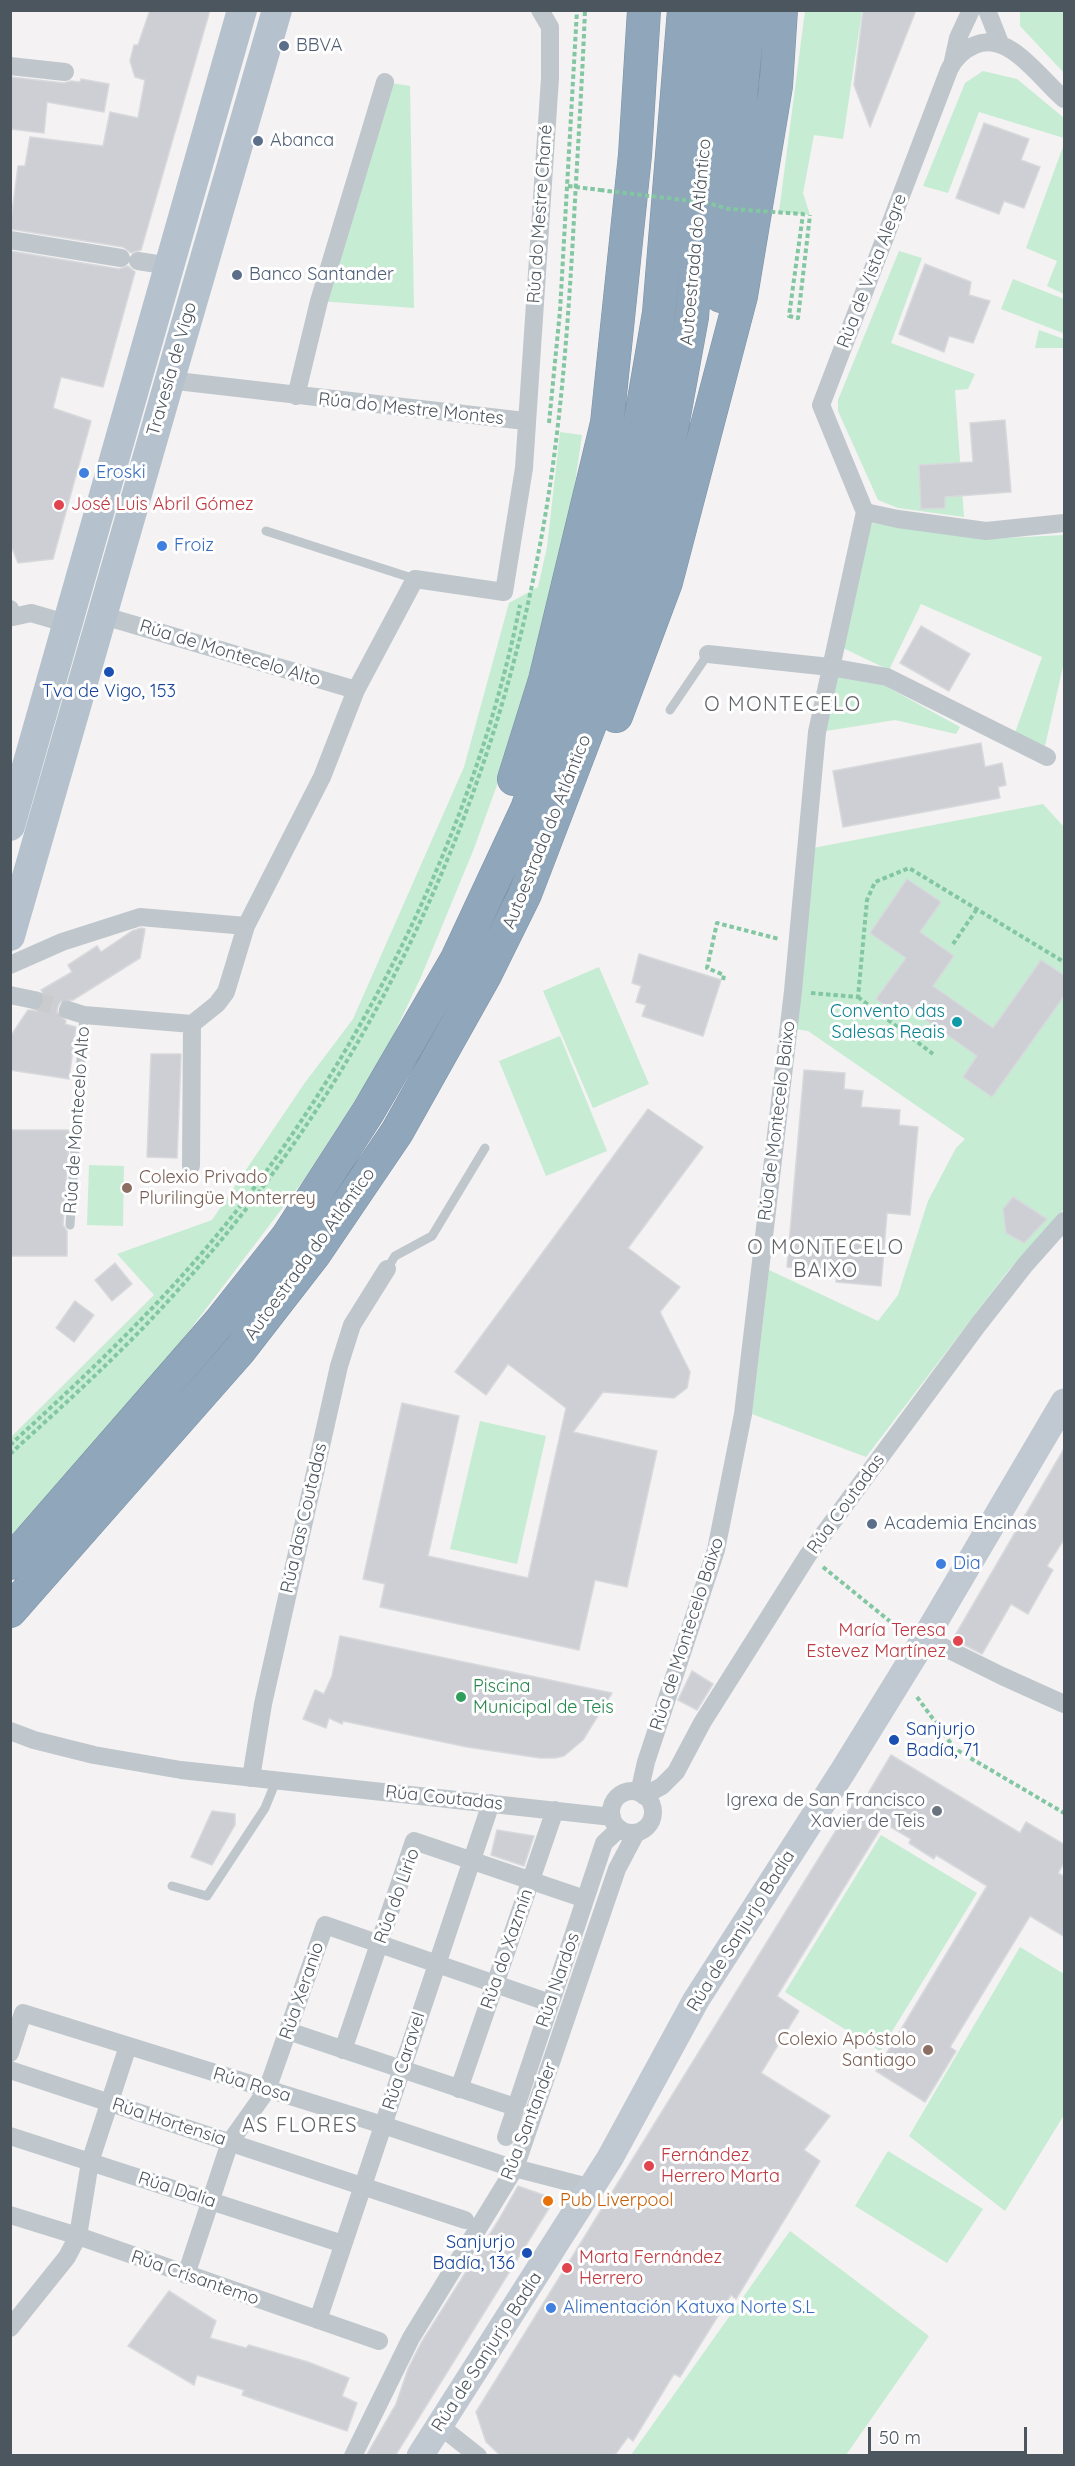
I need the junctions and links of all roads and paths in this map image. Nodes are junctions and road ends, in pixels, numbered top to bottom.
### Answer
1 (242, 10) edge
2 (277, 10) edge
3 (540, 10) edge
4 (577, 10) edge
5 (585, 10) edge
6 (621, 10) edge
7 (644, 10) edge
8 (684, 10) edge
9 (716, 10) edge
10 (748, 10) edge
11 (782, 10) edge
12 (972, 10) edge
13 (987, 10) edge
14 (981, 42) junction
15 (1000, 43) junction
16 (953, 61) junction
17 (10, 66) edge
18 (64, 72) dead end
19 (385, 81) dead end
20 (1065, 99) edge
21 (635, 155) junction
22 (568, 186) junction
23 (577, 187) junction
24 (810, 215) dead end
25 (10, 240) edge
26 (170, 266) junction
27 (168, 380) junction
28 (296, 396) junction
29 (710, 409) junction
30 (525, 421) junction
31 (548, 425) dead end
32 (865, 512) junction
33 (1065, 523) edge
34 (266, 531) dead end
35 (415, 579) junction
36 (520, 604) dead end
37 (11, 615) edge
38 (104, 616) junction
39 (69, 624) junction
40 (708, 654) joint
41 (830, 667) junction
42 (356, 690) junction
43 (670, 710) dead end
44 (1047, 757) dead end
45 (10, 825) edge
46 (503, 860) junction
47 (525, 894) junction
48 (977, 909) junction
49 (246, 926) junction
50 (10, 936) edge
51 (785, 940) dead end
52 (953, 944) dead end
53 (1065, 962) edge
54 (10, 965) edge
55 (723, 980) dead end
56 (793, 991) junction
57 (10, 995) edge
58 (858, 997) junction
59 (34, 1000) tunnel mouth
60 (76, 1012) joint
61 (192, 1024) junction
62 (933, 1054) dead end
63 (485, 1148) dead end
64 (191, 1166) dead end
65 (1065, 1221) edge
66 (70, 1225) dead end
67 (387, 1269) joint
68 (1065, 1402) edge
69 (10, 1445) edge
70 (10, 1454) edge
71 (808, 1555) junction
72 (10, 1563) edge
73 (10, 1611) edge
74 (922, 1642) junction
75 (901, 1676) junction
76 (1065, 1704) edge
77 (10, 1731) edge
78 (251, 1778) junction
79 (276, 1781) junction
80 (641, 1795) junction
81 (491, 1803) junction
82 (555, 1809) junction
83 (1065, 1813) edge
84 (622, 1826) junction
85 (471, 1861) junction
86 (531, 1881) junction
87 (172, 1886) dead end
88 (585, 1899) junction
89 (379, 1944) junction
90 (436, 1965) junction
91 (495, 1984) junction
92 (550, 2003) junction
93 (288, 2031) junction
94 (128, 2046) junction
95 (343, 2050) junction
96 (10, 2053) edge
97 (10, 2070) edge
98 (402, 2070) junction
99 (459, 2089) junction
100 (267, 2091) junction
101 (110, 2102) junction
102 (515, 2108) junction
103 (383, 2125) junction
104 (10, 2136) edge
105 (506, 2137) dead end
106 (230, 2142) junction
107 (90, 2162) junction
108 (516, 2168) junction
109 (363, 2186) junction
110 (592, 2188) junction
111 (210, 2201) junction
112 (10, 2216) edge
113 (465, 2220) dead end
114 (78, 2236) junction
115 (343, 2244) junction
116 (186, 2275) junction
117 (318, 2320) junction
118 (10, 2328) edge
119 (379, 2341) dead end
120 (440, 2426) junction
121 (353, 2456) edge
122 (420, 2456) edge
123 (478, 2456) edge

1 - 26 main road, Travesía de Vigo
2 - 27 main road, Travesía de Vigo
3 - 30 street, Rúa do Mestre Chané
4 - 22 path
5 - 23 path
6 - 21 highway
7 - 21 highway
8 - 46 highway, Autoestrada do Atlántico
9 - 47 highway, Autoestrada do Atlántico
10 - 29 highway
11 - 29 highway
12 - 14 street
12 - 16 street, Rúa de Vista Alegre
13 - 15 street
14 - 15 street
14 - 16 street
15 - 20 street
16 - 32 street, Rúa de Vista Alegre
17 - 18 street
19 - 28 street, Rúa do Mestre Montes
21 - 46 highway
22 - 23 path
22 - 31 path
23 - 24 path, bridge
23 - 70 path
25 - 26 street
26 - 39 main road, Travesía de Vigo
27 - 28 street, Rúa do Mestre Montes
27 - 38 main road, Travesía de Vigo
28 - 30 street, Rúa do Mestre Montes
29 - 47 highway
30 - 35 street
32 - 33 street
32 - 41 street, Rúa de Montecelo Baixo
34 - 35 lane
35 - 42 street
36 - 69 path
37 - 39 street
38 - 42 street, Rúa de Montecelo Alto
38 - 50 main road, Travesía de Vigo
39 - 45 main road, Travesía de Vigo
40 - 41 street
40 - 43 lane
41 - 44 street
41 - 56 street, Rúa de Montecelo Baixo
42 - 49 street
46 - 72 highway, Autoestrada do Atlántico
47 - 73 highway, Autoestrada do Atlántico
48 - 52 path
48 - 53 path
48 - 58 path
49 - 54 street
49 - 61 street
51 - 55 path
56 - 58 path
56 - 80 street, Rúa de Montecelo Baixo
57 - 59 street
58 - 62 path
60 - 61 street, Rúa de Montecelo Alto
60 - 66 lane, Rúa de Montecelo Alto
61 - 64 street
63 - 67 lane
65 - 71 street, Rúa Coutadas
67 - 78 street, Rúa das Coutadas
68 - 74 main road, Rúa de Sanjurjo Badía
71 - 74 path
71 - 80 street, Rúa Coutadas
74 - 75 main road, Rúa de Sanjurjo Badía
74 - 76 street
75 - 83 path
75 - 110 main road, Rúa de Sanjurjo Badía
77 - 78 street, Rúa Coutadas
78 - 79 street, Rúa Coutadas
79 - 81 street, Rúa Coutadas
79 - 87 lane
80 - 84 street
80 - 84 street
81 - 82 street, Rúa Coutadas
81 - 85 street, Rúa Caravel
82 - 84 street, Rúa Coutadas
82 - 86 street, Rúa do Xazmín
84 - 88 street, Rúa Nardos
84 - 108 street, Rúa Santander
85 - 86 street, Rúa do Lirio
85 - 89 street, Rúa do Lirio
85 - 90 street, Rúa Caravel
86 - 88 street, Rúa do Lirio
86 - 91 street, Rúa do Xazmín
88 - 92 street, Rúa Nardos
89 - 90 street, Rúa Xeranio
89 - 93 street, Rúa Xeranio
89 - 95 street, Rúa do Lirio
90 - 91 street, Rúa Xeranio
90 - 98 street, Rúa Caravel
91 - 92 street, Rúa Xeranio
91 - 99 street, Rúa do Xazmín
92 - 102 street, Rúa Nardos
93 - 95 street
93 - 100 street, Rúa Xeranio
94 - 96 street, Rúa Rosa
94 - 100 street, Rúa Rosa
94 - 101 street
95 - 98 street
97 - 101 street, Rúa Hortensia
98 - 99 street
98 - 103 street, Rúa Caravel
99 - 102 street
100 - 103 street, Rúa Rosa
100 - 106 street, Rúa Xeranio
101 - 106 street, Rúa Hortensia
101 - 107 street
102 - 105 street, Rúa Nardos
103 - 108 street, Rúa Rosa
103 - 109 street, Rúa Caravel
104 - 107 street, Rúa Dalia
106 - 109 street, Rúa Hortensia
106 - 111 street, Rúa Xeranio
107 - 111 street, Rúa Dalia
107 - 114 street
108 - 110 street
108 - 121 street, Rúa Santander
109 - 113 street, Rúa Hortensia
109 - 115 street, Rúa Caravel
110 - 120 main road, Rúa de Sanjurjo Badía
111 - 115 street, Rúa Dalia
111 - 116 street, Rúa Xeranio
112 - 114 street, Rúa Crisantemo
114 - 116 street, Rúa Crisantemo
114 - 118 street
115 - 117 street, Rúa Caravel
116 - 117 street, Rúa Crisantemo
117 - 119 street, Rúa Crisantemo
120 - 122 main road, Rúa de Sanjurjo Badía
120 - 123 street

